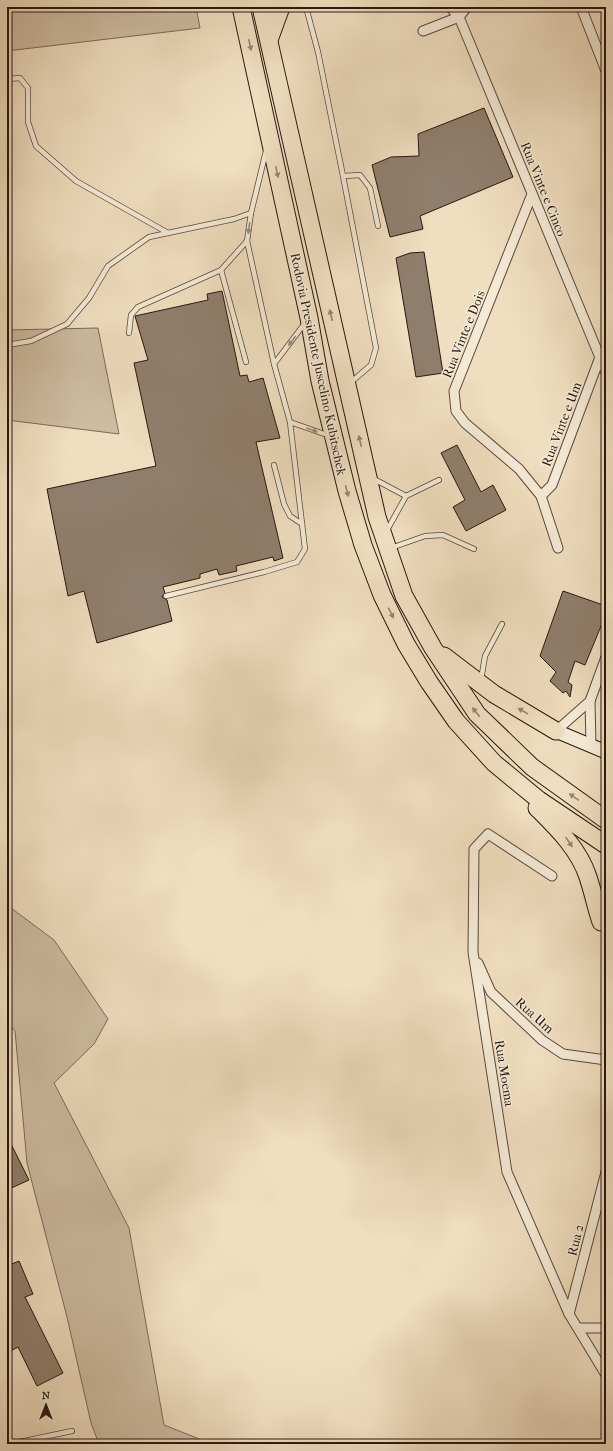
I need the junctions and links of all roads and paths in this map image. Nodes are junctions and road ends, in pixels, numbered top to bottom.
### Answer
1 (242, 7) edge
2 (261, 7) edge
3 (281, 7) edge
4 (306, 7) edge
5 (450, 7) edge
6 (467, 7) edge
7 (582, 7) edge
8 (459, 17) junction
9 (423, 31) dead end
10 (269, 40) junction
11 (606, 71) edge
12 (7, 78) edge
13 (270, 136) junction
14 (343, 176) junction
15 (532, 194) junction
16 (251, 213) junction
17 (378, 226) dead end
18 (168, 233) junction
19 (247, 242) junction
20 (221, 270) junction
21 (309, 318) junction
22 (130, 333) dead end
23 (7, 345) edge
24 (600, 358) junction
25 (246, 362) dead end
26 (274, 364) junction
27 (606, 372) edge
28 (347, 385) junction
29 (290, 422) junction
30 (334, 438) junction
31 (274, 465) dead end
32 (367, 475) junction
33 (439, 480) dead end
34 (406, 496) junction
35 (541, 496) junction
36 (302, 524) junction
37 (386, 543) junction
38 (558, 548) dead end
39 (474, 549) dead end
40 (166, 596) dead end
41 (502, 624) dead end
42 (433, 648) junction
43 (606, 657) edge
44 (480, 684) junction
45 (590, 701) junction
46 (556, 731) junction
47 (591, 746) junction
48 (606, 752) edge
49 (494, 763) junction
50 (606, 820) edge
51 (606, 845) edge
52 (552, 876) dead end
53 (604, 923) edge
54 (473, 952) junction
55 (606, 1060) edge
56 (606, 1172) edge
57 (569, 1314) junction
58 (579, 1328) junction
59 (606, 1328) edge
60 (606, 1375) edge
61 (72, 1431) dead end
62 (10, 1444) edge

1 -> 13 highway, Rodovia Presidente Juscelino Kubitschek
2 - 10 highway, Rodovia Presidente Juscelino Kubitschek
3 - 10 highway
4 - 14 lane
5 - 8 street, Rua Vinte e Cinco
6 - 8 street
7 - 11 street
8 - 9 street
8 - 15 street, Rua Vinte e Cinco
28 -> 10 highway, Rodovia Presidente Juscelino Kubitschek
12 - 18 lane
13 - 16 lane
13 -> 21 highway, Rodovia Presidente Juscelino Kubitschek
14 - 17 lane
14 - 28 lane
15 - 24 street, Rua Vinte e Cinco
15 - 35 street, Rua Vinte e Dois
16 - 18 lane
16 -> 19 lane
18 - 23 lane
19 - 20 lane
19 - 26 lane
20 - 22 lane
20 - 25 lane
21 -> 26 lane
21 - 30 highway, Rodovia Presidente Juscelino Kubitschek
24 - 27 street, Rua Vinte e Cinco
24 - 35 street, Rua Vinte e Um
26 - 29 lane
32 -> 28 highway, Rodovia Presidente Juscelino Kubitschek
29 -> 30 lane
29 - 36 lane
30 -> 49 highway, Rodovia Presidente Juscelino Kubitschek
31 - 36 lane
32 - 34 lane
32 - 37 highway, Rodovia Presidente Juscelino Kubitschek
33 - 34 lane
34 - 37 lane
35 - 38 street, Rua Vinte e Dois
36 - 40 lane
37 - 39 lane
37 - 42 highway, Rodovia Presidente Juscelino Kubitschek
41 - 44 lane
42 - 44 highway
50 -> 42 highway, Rodovia Presidente Juscelino Kubitschek
43 - 45 street
46 -> 44 highway
45 - 46 street
45 - 47 street
46 - 47 main road
47 - 48 main road
49 - 51 highway, Rodovia Presidente Juscelino Kubitschek
49 -> 53 highway
52 - 54 street, Rua Moema
54 - 55 street, Rua Um
54 - 57 street, Rua Moema
56 - 57 street, Rua 2
57 - 58 street, Rua Moema
58 - 59 street
58 - 60 street, Rua Moema
61 - 62 lane

